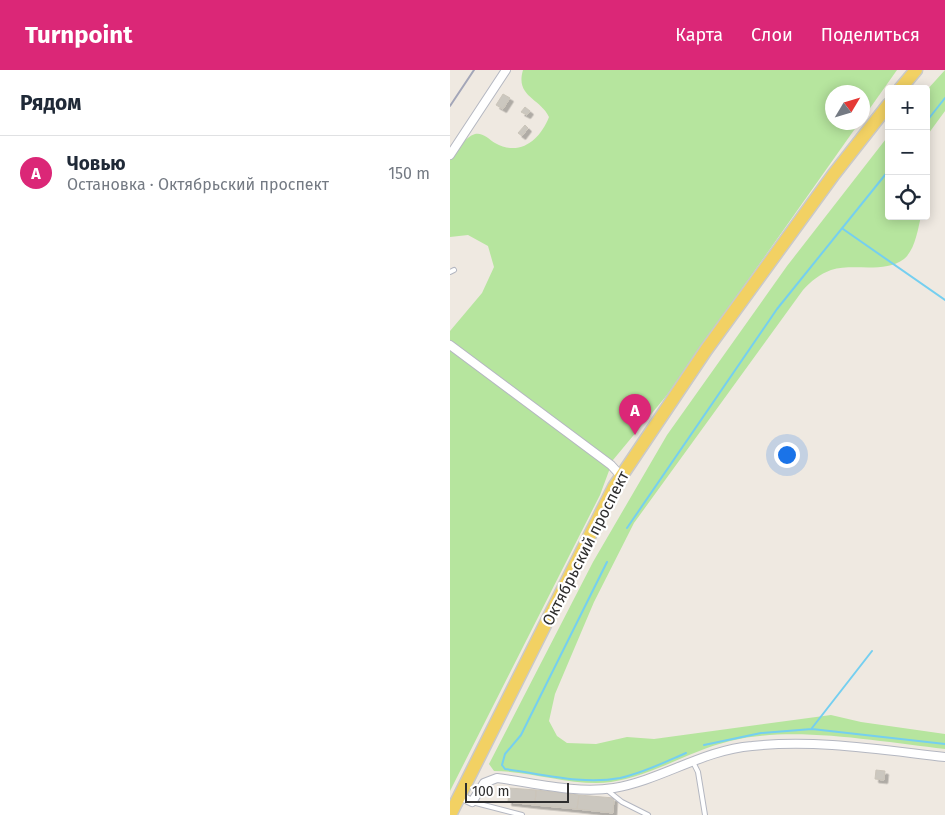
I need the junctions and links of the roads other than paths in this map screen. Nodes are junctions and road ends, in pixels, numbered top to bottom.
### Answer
1 (506, 70) edge
2 (916, 70) edge
3 (903, 85) edge
4 (885, 109) edge
5 (450, 155) edge
6 (450, 345) edge
7 (621, 476) junction
8 (945, 757) edge
9 (693, 761) junction
10 (605, 788) junction
11 (460, 796) junction
12 (472, 802) junction
13 (450, 815) edge
14 (522, 815) edge
15 (648, 815) edge
16 (706, 815) edge

1 - 5 street
2 - 3 main road
4 - 7 main road, Октябрьский проспект
6 - 7 street
7 - 11 main road, Октябрьский проспект
8 - 9 street
9 - 10 street
9 - 16 lane
10 - 12 street
10 - 15 lane
11 - 12 street
11 - 13 main road, Октябрьский проспект
12 - 14 lane

